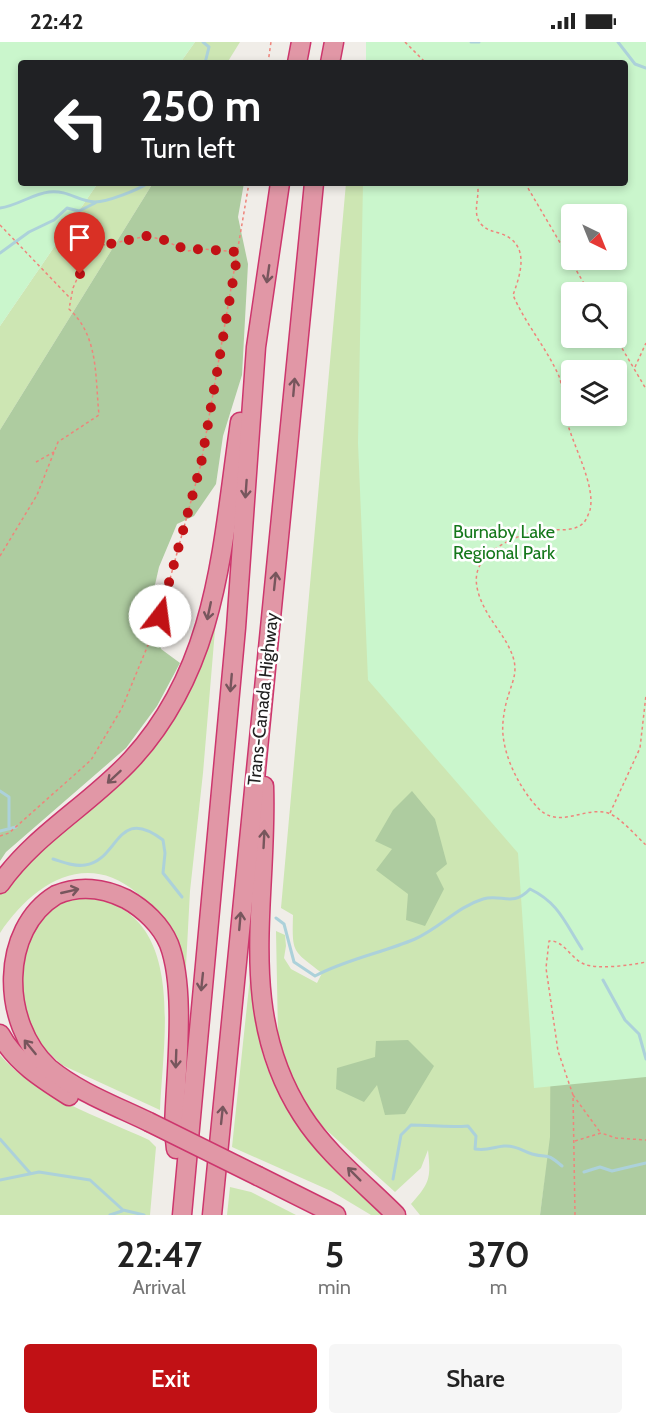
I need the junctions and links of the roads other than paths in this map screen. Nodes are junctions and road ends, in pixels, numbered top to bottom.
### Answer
1 (301, 42) edge
2 (334, 42) edge
3 (298, 60) edge
4 (331, 60) edge
5 (280, 186) edge
6 (314, 186) edge
7 (256, 347) junction
8 (261, 726) junction
9 (0, 884) edge
10 (0, 1034) edge
11 (147, 1128) junction
12 (255, 1181) junction
13 (182, 1208) edge
14 (212, 1215) edge
15 (311, 1215) edge
16 (336, 1215) edge
17 (396, 1215) edge

1 - 3 highway
2 - 4 highway
5 -> 7 highway, Trans-Canada Highway
8 -> 6 highway, Trans-Canada Highway
7 -> 9 highway
7 -> 13 highway, Trans-Canada Highway
14 -> 8 highway, Trans-Canada Highway
17 -> 8 highway
10 - 11 highway
11 - 12 highway
11 -> 13 highway
12 - 15 highway
12 - 16 highway

